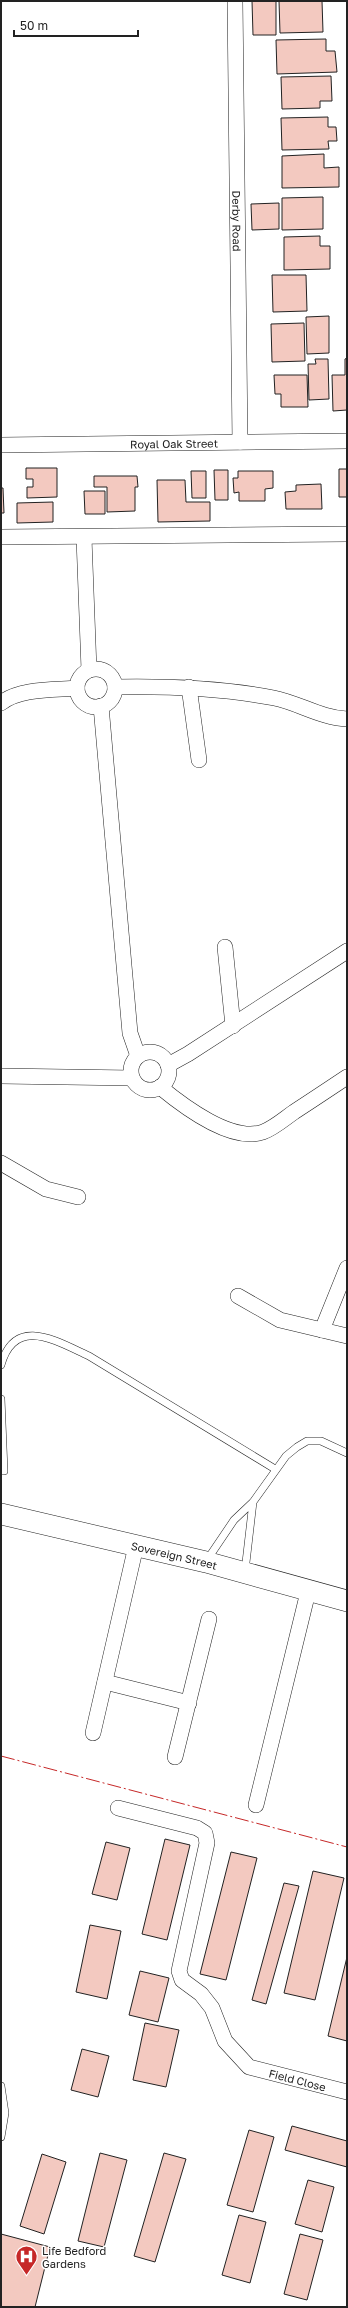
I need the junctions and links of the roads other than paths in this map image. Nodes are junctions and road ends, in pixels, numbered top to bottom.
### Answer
1 (235, 1) edge
2 (347, 441) edge
3 (240, 442) junction
4 (1, 445) edge
5 (347, 534) edge
6 (1, 537) edge
7 (84, 538) junction
8 (89, 670) junction
9 (115, 687) junction
10 (77, 688) junction
11 (189, 688) junction
12 (1, 702) edge
13 (101, 706) junction
14 (347, 719) edge
15 (199, 760) dead end
16 (225, 947) dead end
17 (347, 951) edge
18 (233, 1026) junction
19 (138, 1056) junction
20 (168, 1065) junction
21 (1, 1076) edge
22 (347, 1077) edge
23 (132, 1078) junction
24 (160, 1087) junction
25 (1, 1163) edge
26 (78, 1197) dead end
27 (347, 1268) edge
28 (238, 1296) dead end
29 (322, 1330) junction
30 (347, 1336) edge
31 (1, 1365) edge
32 (1, 1399) edge
33 (347, 1453) edge
34 (276, 1469) junction
35 (4, 1471) dead end
36 (253, 1502) junction
37 (1, 1514) edge
38 (136, 1546) junction
39 (206, 1562) junction
40 (244, 1573) junction
41 (308, 1592) junction
42 (347, 1601) edge
43 (209, 1619) dead end
44 (105, 1682) junction
45 (189, 1703) junction
46 (93, 1733) dead end
47 (175, 1757) dead end
48 (256, 1805) dead end
49 (118, 1808) dead end
50 (1, 2086) edge
51 (347, 2092) edge
52 (1, 2137) edge

1 - 3 street, Derby Road
2 - 3 street, Royal Oak Street
3 - 4 street, Royal Oak Street
5 - 7 street
6 - 7 street
7 - 8 street
8 - 9 street
8 - 10 street
9 - 11 street
9 - 13 street
10 - 12 street
10 - 13 street
11 - 14 street
11 - 15 street
13 - 19 street
16 - 18 street
17 - 18 street
18 - 20 street
19 - 20 street
19 - 23 street
20 - 24 street
21 - 23 street
22 - 24 street
23 - 24 street
25 - 26 street
27 - 29 street
28 - 29 street
29 - 30 street
31 - 34 lane
32 - 35 lane
33 - 34 lane
34 - 36 lane
36 - 39 lane
36 - 40 lane
37 - 38 street, Sovereign Street
38 - 39 street, Sovereign Street
38 - 44 street
39 - 40 street, Sovereign Street
40 - 41 street, Sovereign Street
41 - 42 street, Sovereign Street
41 - 48 street
43 - 45 street
44 - 45 street
44 - 46 street
45 - 47 street
49 - 51 street, Field Close
50 - 52 lane

